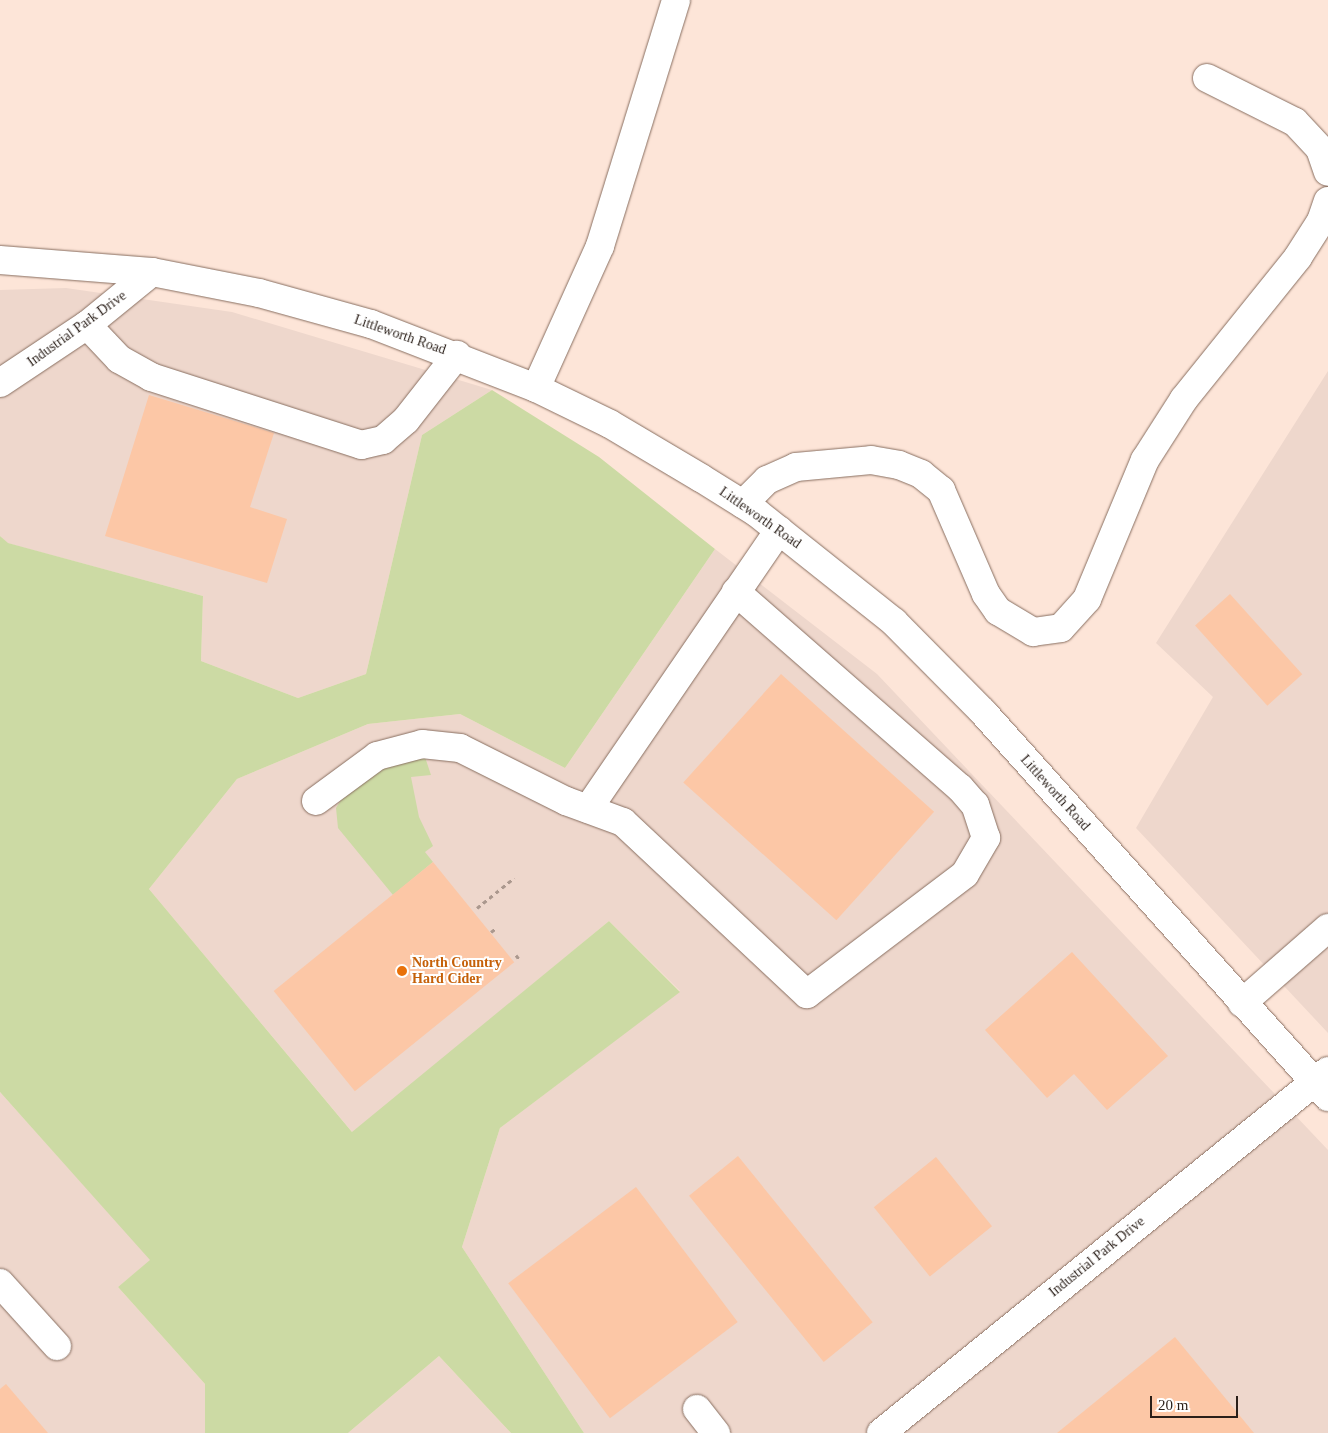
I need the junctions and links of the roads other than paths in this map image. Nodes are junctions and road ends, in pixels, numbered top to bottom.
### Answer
1 (676, 0) edge
2 (1207, 78) dead end
3 (1328, 172) edge
4 (1328, 202) edge
5 (0, 260) edge
6 (152, 272) junction
7 (87, 325) junction
8 (457, 355) junction
9 (0, 383) edge
10 (536, 388) junction
11 (743, 504) junction
12 (779, 530) junction
13 (736, 592) junction
14 (316, 800) dead end
15 (588, 809) junction
16 (1328, 928) edge
17 (1242, 1003) junction
18 (1323, 1083) edge
19 (0, 1283) edge
20 (57, 1346) dead end
21 (697, 1409) dead end
22 (716, 1433) edge
23 (881, 1433) edge

1 - 10 main road
2 - 3 main road
4 - 11 main road
5 - 6 main road, Littleworth Road
6 - 7 main road, Industrial Park Drive
6 - 8 main road, Littleworth Road
7 - 8 main road
7 - 9 main road, Industrial Park Drive
8 - 10 main road, Littleworth Road
10 - 11 main road, Littleworth Road
11 - 12 main road, Littleworth Road
12 - 13 main road
12 - 17 main road, Littleworth Road
13 - 15 main road
13 - 15 main road
14 - 15 main road
16 - 17 main road
17 - 18 main road, Littleworth Road
18 - 23 main road, Industrial Park Drive
19 - 20 main road
21 - 22 main road

